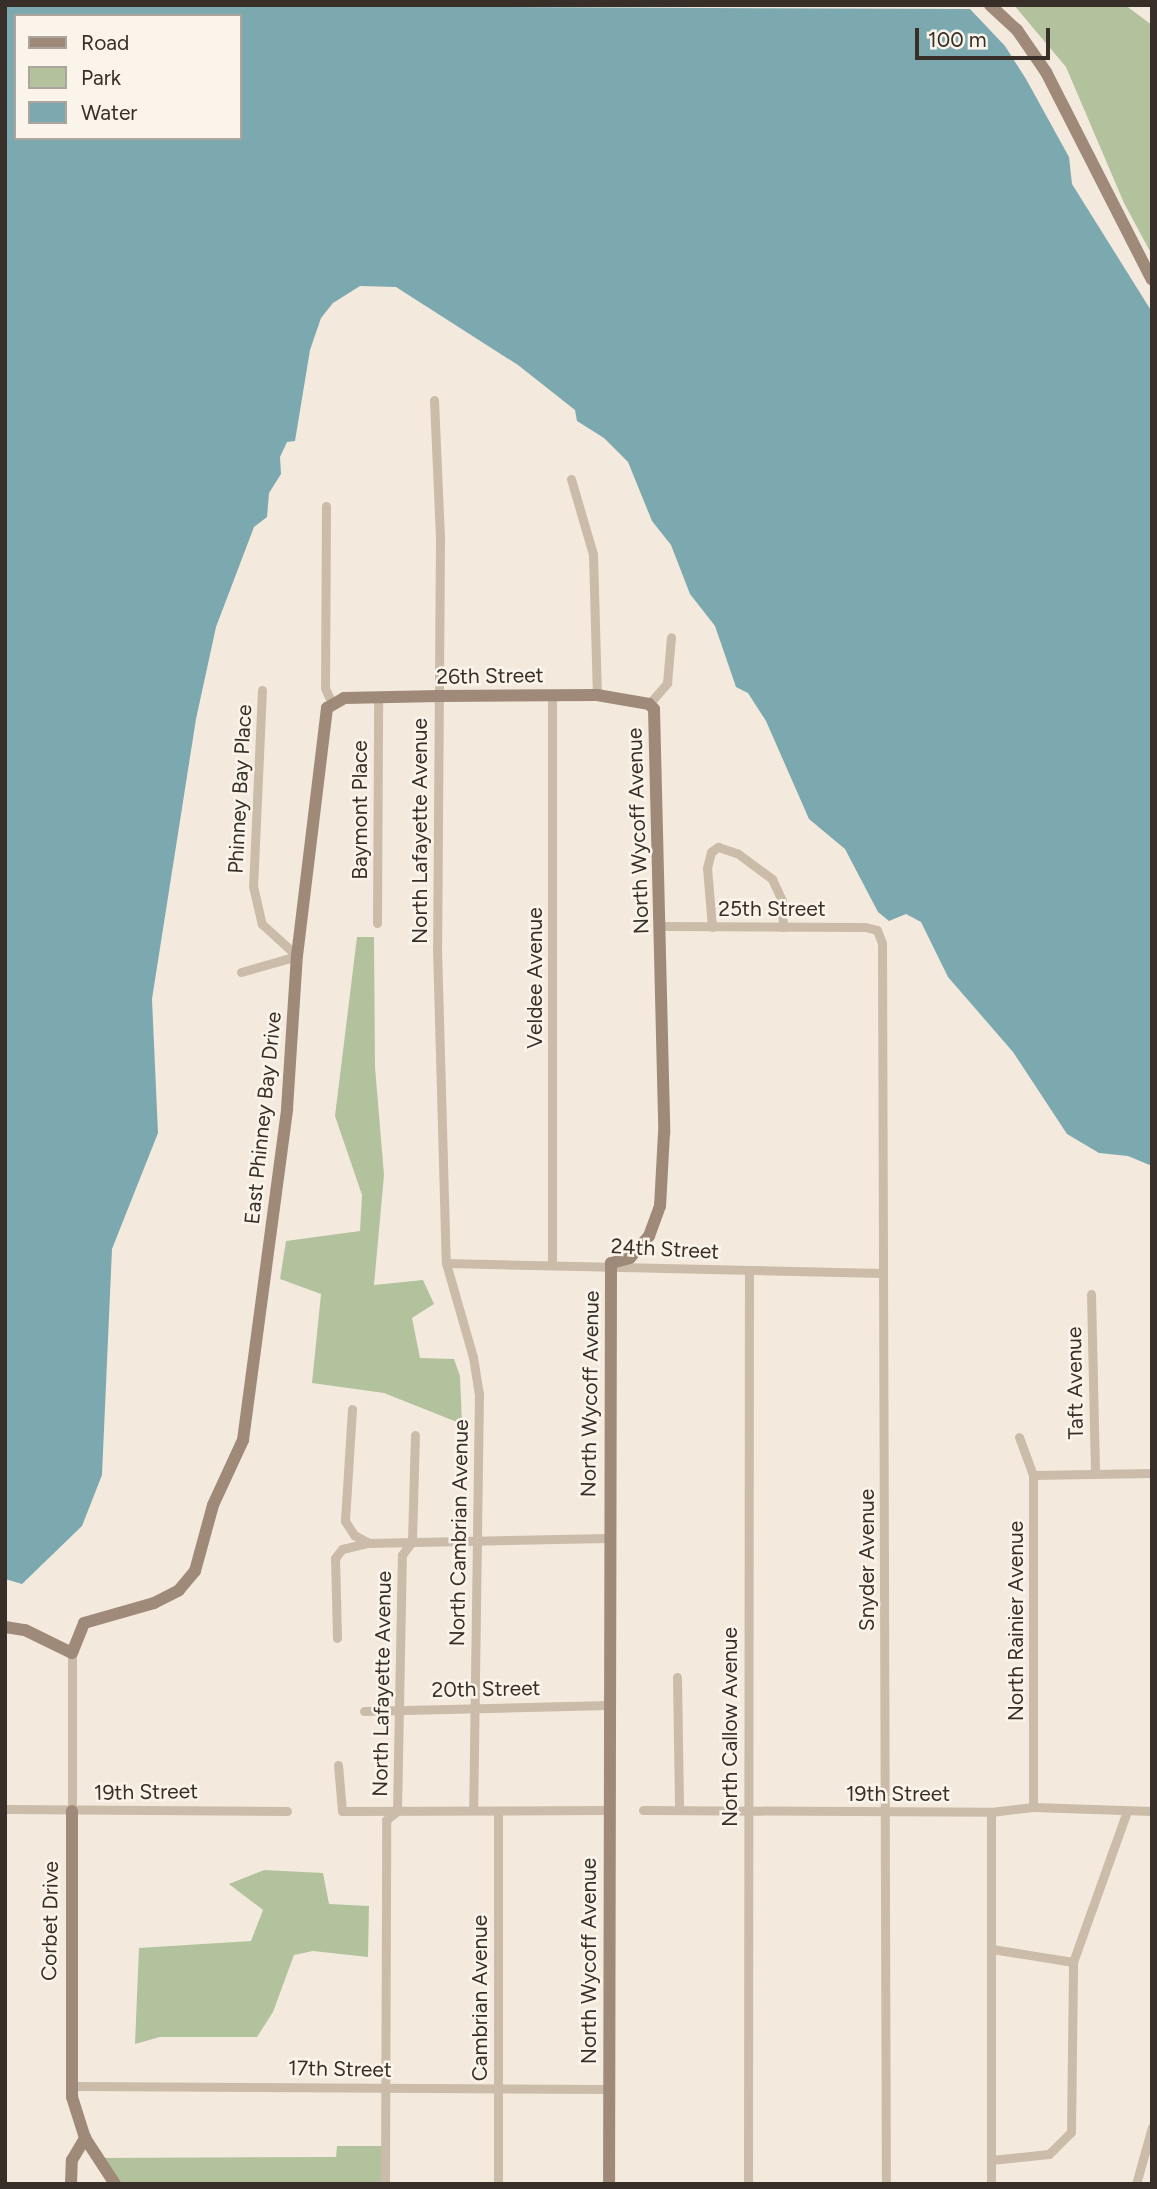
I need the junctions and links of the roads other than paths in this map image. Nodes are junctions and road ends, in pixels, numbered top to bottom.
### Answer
1 (990, 5) edge
2 (1152, 280) edge
3 (434, 400) dead end
4 (571, 479) dead end
5 (326, 506) dead end
6 (671, 637) dead end
7 (262, 690) dead end
8 (552, 694) junction
9 (597, 695) junction
10 (439, 696) junction
11 (378, 697) junction
12 (332, 704) junction
13 (649, 704) junction
14 (377, 923) dead end
15 (660, 926) junction
16 (712, 927) junction
17 (783, 928) junction
18 (880, 935) joint
19 (298, 956) junction
20 (241, 972) dead end
21 (552, 1262) junction
22 (446, 1263) junction
23 (611, 1263) junction
24 (749, 1270) junction
25 (883, 1273) junction
26 (1091, 1294) dead end
27 (352, 1409) dead end
28 (415, 1435) dead end
29 (1019, 1437) dead end
30 (1095, 1472) junction
31 (1152, 1473) edge
32 (1033, 1475) junction
33 (608, 1538) junction
34 (412, 1541) junction
35 (475, 1542) junction
36 (369, 1543) junction
37 (5, 1627) edge
38 (337, 1638) dead end
39 (72, 1653) junction
40 (677, 1677) dead end
41 (609, 1705) junction
42 (476, 1706) junction
43 (398, 1709) junction
44 (364, 1711) dead end
45 (338, 1765) dead end
46 (1033, 1807) junction
47 (473, 1808) junction
48 (5, 1809) edge
49 (608, 1810) junction
50 (643, 1810) dead end
51 (679, 1810) junction
52 (747, 1810) junction
53 (72, 1811) junction
54 (287, 1811) dead end
55 (397, 1811) junction
56 (1127, 1811) junction
57 (1152, 1811) edge
58 (498, 1812) junction
59 (886, 1812) junction
60 (991, 1812) junction
61 (992, 1949) junction
62 (1073, 1962) junction
63 (72, 2086) junction
64 (386, 2087) junction
65 (498, 2088) junction
66 (608, 2089) junction
67 (1152, 2127) edge
68 (85, 2138) junction
69 (991, 2160) junction
70 (71, 2184) edge
71 (115, 2184) edge
72 (385, 2184) edge
73 (498, 2184) edge
74 (609, 2184) edge
75 (748, 2184) edge
76 (886, 2184) edge
77 (991, 2184) edge
78 (1136, 2184) edge

1 - 2 street
3 - 10 street, North Lafayette Avenue
4 - 9 street
5 - 12 street, East Phinney Bay Drive
6 - 13 street, North Wycoff Avenue
7 - 19 street, Phinney Bay Place
8 - 9 street, 26th Street
8 - 10 street, 26th Street
8 - 21 street, Veldee Avenue
9 - 13 street, 26th Street
10 - 11 street, 26th Street
10 - 22 street, North Lafayette Avenue
11 - 12 street, 26th Street
11 - 14 street, Baymont Place
12 - 19 street, East Phinney Bay Drive
13 - 15 street, North Wycoff Avenue
15 - 16 street, 25th Street
15 - 23 street, North Wycoff Avenue
16 - 17 street, 25th Street
16 - 17 street
17 - 18 street, 25th Street
18 - 25 street, Snyder Avenue
19 - 20 street
19 - 39 street, East Phinney Bay Drive
21 - 22 street, 24th Street
21 - 23 street, 24th Street
22 - 35 street, North Cambrian Avenue
23 - 24 street, 24th Street
23 - 33 street, North Wycoff Avenue
24 - 25 street, 24th Street
24 - 52 street, North Callow Avenue
25 - 59 street, Snyder Avenue
26 - 30 street, Taft Avenue
27 - 36 street
28 - 34 street, North Lafayette Avenue
29 - 32 street, North Rainier Avenue
30 - 31 street
30 - 32 street
32 - 46 street, North Rainier Avenue
33 - 35 street
33 - 41 street, North Wycoff Avenue
34 - 35 street
34 - 36 street
34 - 43 street, North Lafayette Avenue
35 - 42 street, North Cambrian Avenue
36 - 38 street
37 - 39 street
39 - 53 street, Corbet Drive
40 - 51 street
41 - 42 street, 20th Street
41 - 49 street, North Wycoff Avenue
42 - 43 street, 20th Street
42 - 47 street, North Cambrian Avenue
43 - 44 street, 20th Street
43 - 55 street, North Lafayette Avenue
45 - 55 street
46 - 56 street, 19th Street
46 - 60 street, 19th Street
47 - 55 street
47 - 58 street
48 - 53 street, 19th Street
49 - 58 street
49 - 66 street, North Wycoff Avenue
50 - 51 street, 19th Street
51 - 52 street, 19th Street
52 - 59 street, 19th Street
52 - 75 street, North Callow Avenue
53 - 54 street, 19th Street
53 - 63 street, Corbet Drive
55 - 64 street, North Lafayette Avenue
56 - 57 street, 19th Street
56 - 62 street
58 - 65 street, Cambrian Avenue
59 - 60 street, 19th Street
59 - 76 street, Snyder Avenue
60 - 61 street
61 - 62 street
61 - 69 street
62 - 69 street
63 - 64 street, 17th Street
63 - 68 street, Corbet Drive
64 - 65 street, 17th Street
64 - 72 street, North Lafayette Avenue
65 - 66 street, 17th Street
65 - 73 street, Cambrian Avenue
66 - 74 street, North Wycoff Avenue
67 - 78 street
68 - 70 street
68 - 71 street, Corbet Drive
69 - 77 street

